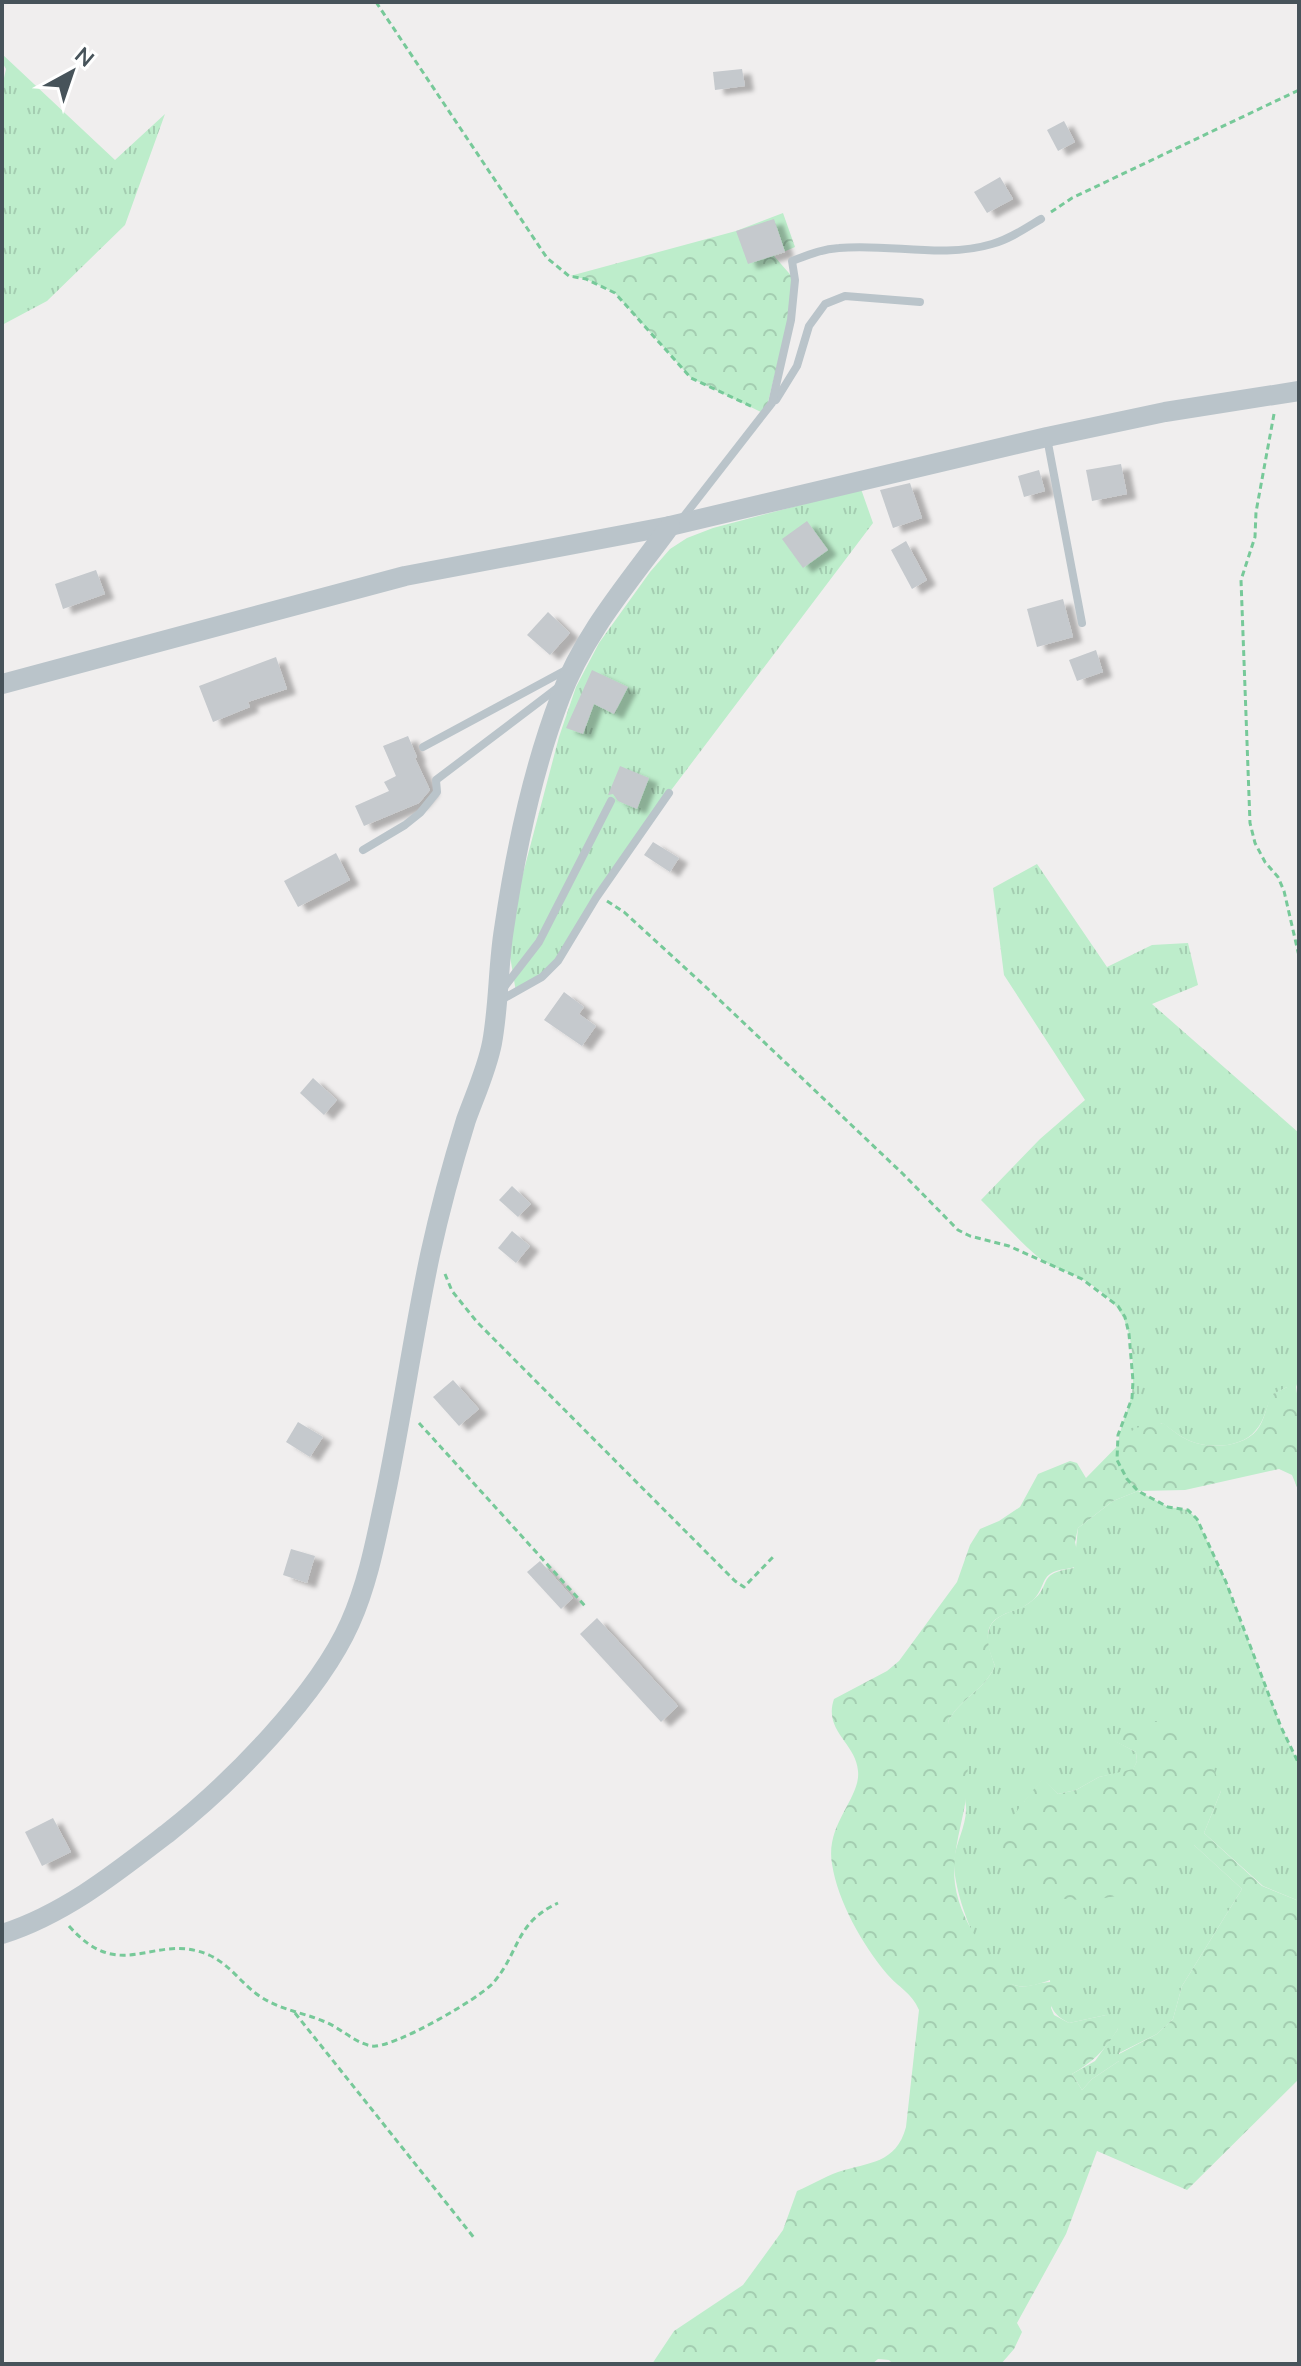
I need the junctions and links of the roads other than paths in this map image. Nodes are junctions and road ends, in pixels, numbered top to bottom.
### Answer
1 (1041, 219) road end
2 (920, 302) dead end
3 (1299, 391) edge
4 (765, 414) junction
5 (1047, 437) junction
6 (674, 525) junction
7 (1082, 623) dead end
8 (570, 674) junction
9 (2, 684) edge
10 (423, 747) dead end
11 (669, 793) dead end
12 (611, 801) dead end
13 (363, 850) dead end
14 (497, 999) junction
15 (2, 1934) edge

1 - 4 lane
2 - 4 lane
3 - 5 street
4 - 6 lane
5 - 6 street
5 - 7 lane
6 - 8 street
6 - 9 street
8 - 10 lane
8 - 13 lane
8 - 14 street
11 - 14 lane
12 - 14 lane
14 - 15 street

